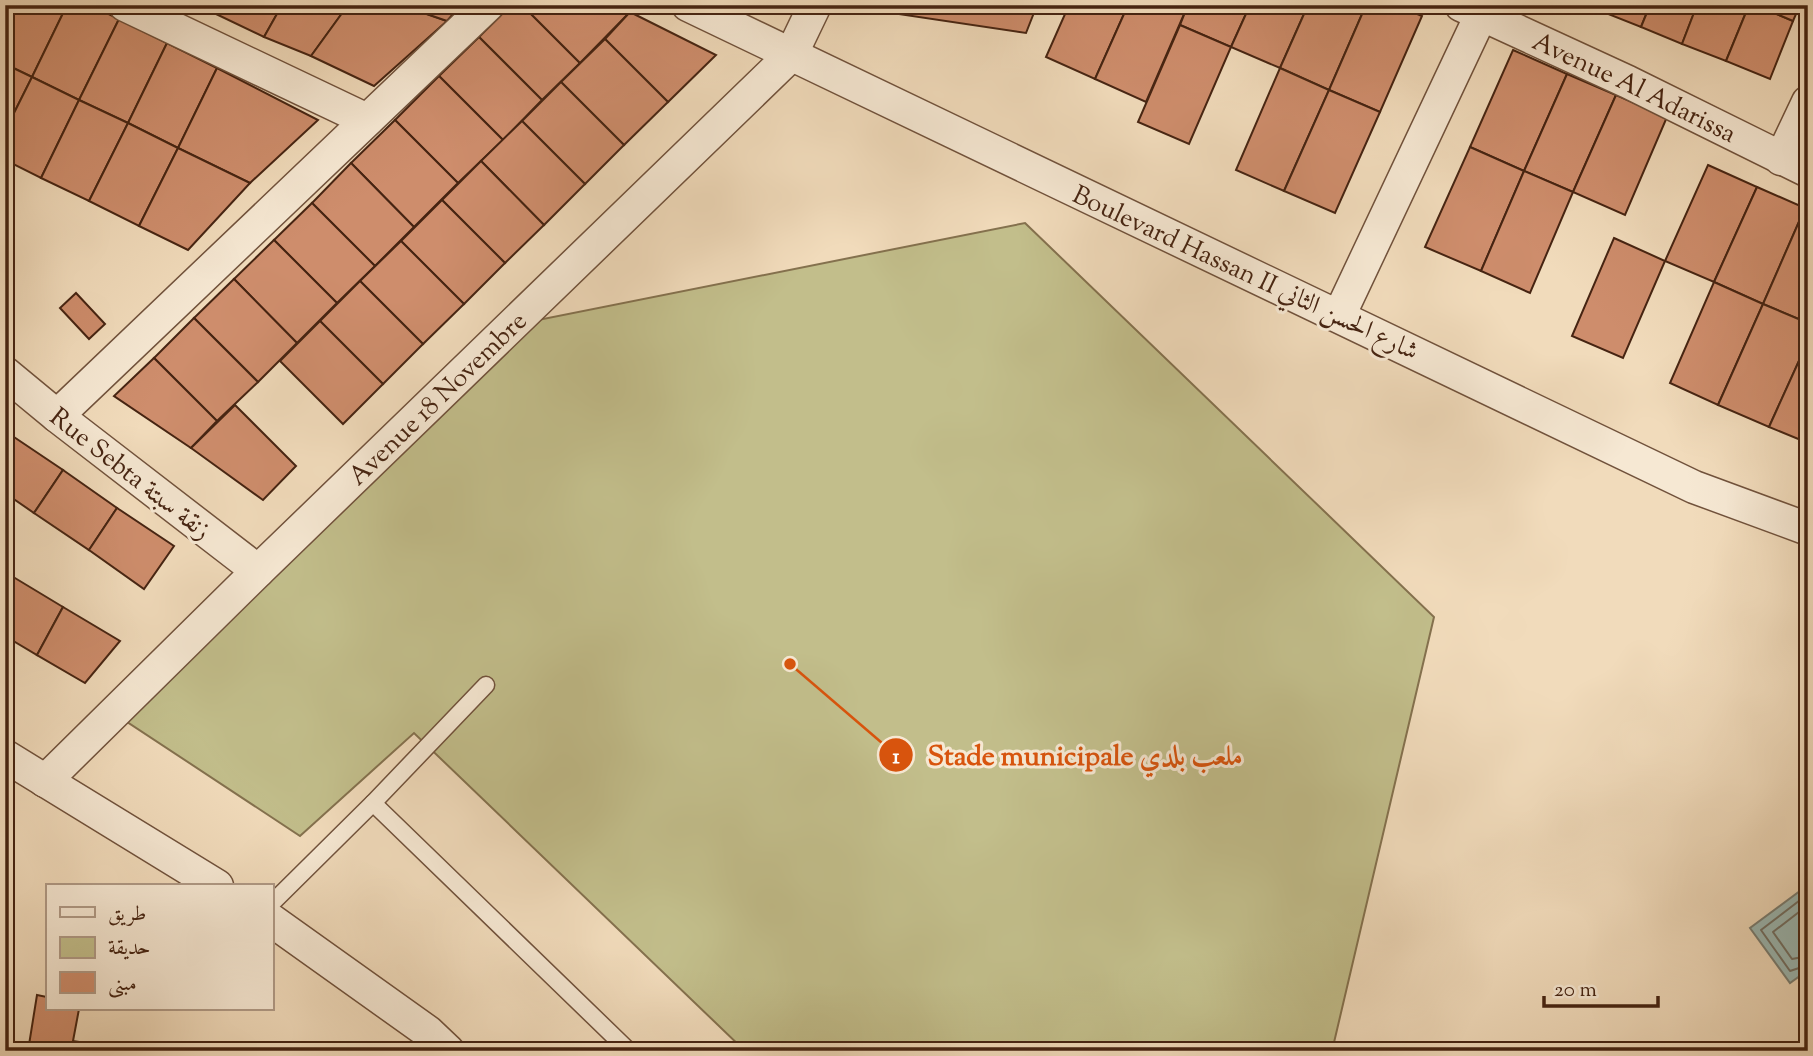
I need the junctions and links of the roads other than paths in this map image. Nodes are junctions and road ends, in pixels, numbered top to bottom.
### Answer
1 (125, 5) edge
2 (488, 5) edge
3 (688, 5) edge
4 (815, 5) edge
5 (1471, 10) edge
6 (791, 55) junction
7 (1808, 102) edge
8 (368, 120) junction
9 (1795, 165) edge
10 (1339, 316) junction
11 (5, 373) edge
12 (57, 416) junction
13 (1808, 529) edge
14 (258, 571) junction
15 (486, 685) dead end
16 (5, 756) edge
17 (45, 781) junction
18 (373, 803) junction
19 (214, 884) edge
20 (273, 902) edge
21 (273, 921) edge
22 (448, 1051) edge
23 (629, 1051) edge

1 - 8 street
2 - 8 street
3 - 6 street, Boulevard Hassan II شارع الحسن الثاني
4 - 6 street, Avenue 18 Novembre
5 - 9 street, Avenue Al Adarissa
5 - 10 street
6 - 10 street, Boulevard Hassan II شارع الحسن الثاني
6 - 14 street, Avenue 18 Novembre
7 - 9 street
8 - 12 street
10 - 13 street, Boulevard Hassan II شارع الحسن الثاني
11 - 12 street, Rue Sebta زنقة سبتة
12 - 14 street, Rue Sebta زنقة سبتة
14 - 17 street, Avenue 18 Novembre
15 - 18 lane
16 - 17 street
17 - 19 street
18 - 20 lane
18 - 23 lane
21 - 22 street

